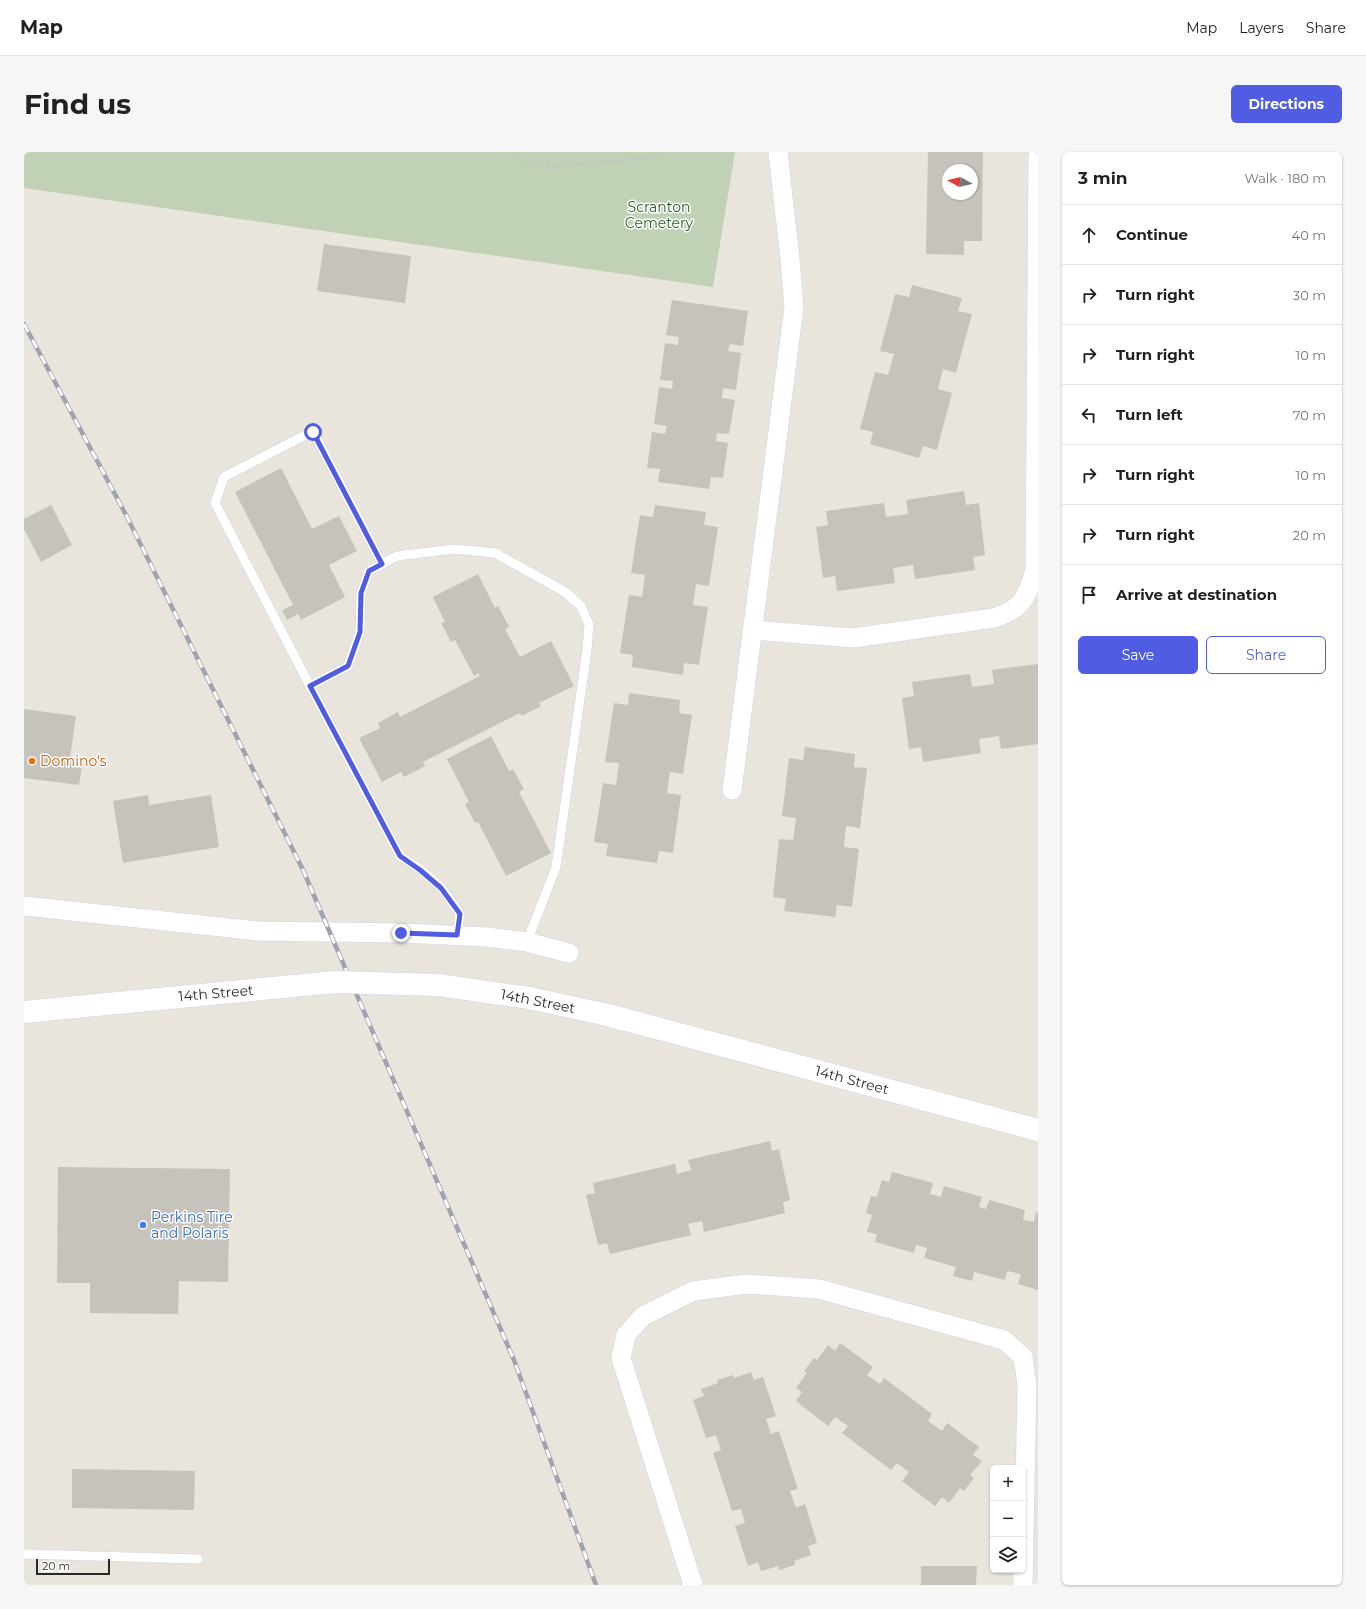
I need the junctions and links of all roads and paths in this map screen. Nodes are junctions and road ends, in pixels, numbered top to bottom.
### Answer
1 (511, 152) edge
2 (659, 152) edge
3 (778, 152) edge
4 (1038, 157) edge
5 (1038, 183) edge
6 (1038, 217) edge
7 (382, 564) junction
8 (753, 630) junction
9 (310, 686) junction
10 (732, 790) dead end
11 (24, 906) edge
12 (457, 935) junction
13 (527, 942) junction
14 (569, 953) dead end
15 (24, 1012) edge
16 (1038, 1130) edge
17 (24, 1554) edge
18 (198, 1559) dead end
19 (692, 1585) edge
20 (1023, 1585) edge

1 - 2 path
3 - 8 street
4 - 5 street
5 - 6 street
6 - 8 street
7 - 9 lane
7 - 9 lane
7 - 13 lane
8 - 10 street
9 - 12 lane
11 - 12 street
12 - 13 street
13 - 14 street
15 - 16 street, 14th Street, bridge
17 - 18 lane
19 - 20 street

